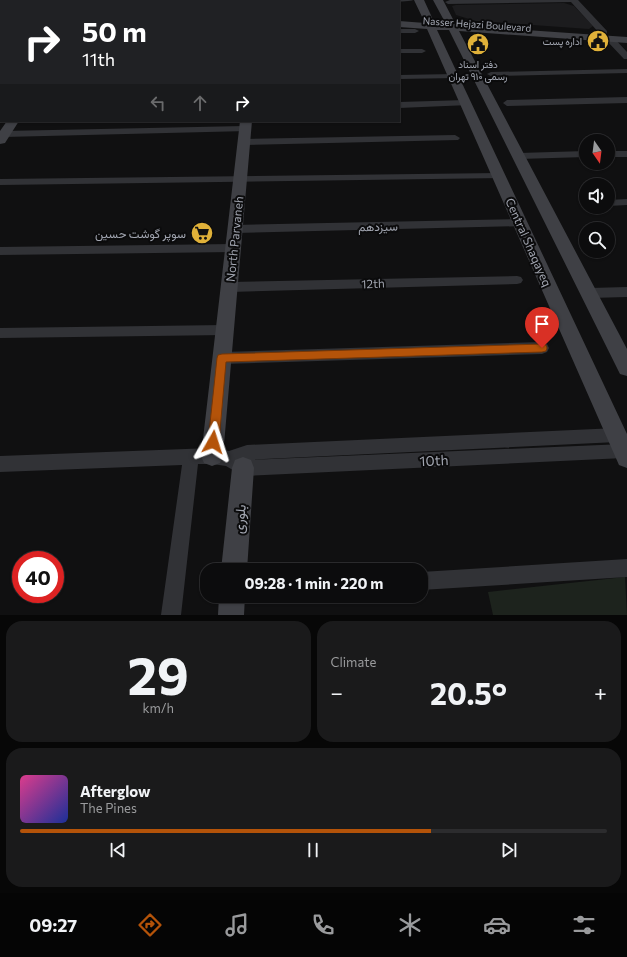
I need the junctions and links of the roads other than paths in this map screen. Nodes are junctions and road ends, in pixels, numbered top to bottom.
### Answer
1 (400, 0) edge
2 (410, 0) edge
3 (438, 0) edge
4 (573, 0) edge
5 (421, 3) edge
6 (446, 6) junction
7 (402, 17) edge
8 (430, 23) junction
9 (475, 24) junction
10 (451, 25) junction
11 (400, 31) edge
12 (415, 31) dead end
13 (494, 31) junction
14 (627, 35) edge
15 (607, 36) junction
16 (627, 40) edge
17 (460, 42) junction
18 (400, 51) edge
19 (422, 51) dead end
20 (627, 57) edge
21 (627, 71) edge
22 (491, 74) dead end
23 (454, 76) junction
24 (400, 77) edge
25 (627, 100) edge
26 (466, 103) junction
27 (507, 103) dead end
28 (400, 105) edge
29 (12, 122) edge
30 (245, 131) edge
31 (2, 137) edge
32 (455, 138) dead end
33 (579, 154) edge
34 (615, 154) edge
35 (627, 154) edge
36 (519, 156) junction
37 (499, 176) junction
38 (240, 180) junction
39 (0, 182) edge
40 (615, 202) edge
41 (627, 202) edge
42 (521, 223) junction
43 (235, 229) junction
44 (233, 248) junction
45 (0, 251) edge
46 (517, 280) dead end
47 (229, 287) junction
48 (627, 292) edge
49 (590, 293) junction
50 (225, 330) junction
51 (0, 333) edge
52 (542, 348) dead end
53 (222, 358) junction
54 (627, 368) edge
55 (623, 448) edge
56 (191, 457) junction
57 (233, 459) junction
58 (0, 464) edge
59 (234, 563) edge
60 (627, 568) edge
61 (428, 581) edge
62 (232, 603) edge
63 (171, 615) edge
64 (231, 615) edge

1 - 2 street
3 - 6 main road
4 - 6 street
4 - 15 street
5 - 7 main road
5 - 8 main road, Central Shaqayeq
6 - 9 main road
6 - 10 main road
7 - 8 main road, Nasser Hejazi Boulevard
8 - 10 main road, Nasser Hejazi Boulevard
8 - 23 main road, Central Shaqayeq
9 - 10 main road, Nasser Hejazi Boulevard
9 - 15 main road, Nasser Hejazi Boulevard
10 - 13 main road, Nasser Hejazi Boulevard
10 - 17 main road
11 - 12 street
13 - 15 main road, Nasser Hejazi Boulevard
13 - 17 main road
14 - 15 main road, Nasser Hejazi Boulevard
15 - 16 main road, Nasser Hejazi Boulevard
15 - 20 street
17 - 36 main road
18 - 19 street
21 - 22 street
23 - 24 street
23 - 26 main road, Central Shaqayeq
25 - 27 street
26 - 28 street
26 - 37 main road, Central Shaqayeq
29 - 31 main road
30 - 31 street
30 - 32 street
30 - 38 main road, North Parvaneh
33 - 36 street
34 - 35 street
36 - 49 main road
37 - 38 street
37 - 42 main road, Central Shaqayeq
38 - 39 street
38 - 43 main road, North Parvaneh
40 - 41 street
42 - 43 street, سیزدهم
42 - 55 main road, Central Shaqayeq
43 - 44 main road, North Parvaneh
44 - 45 street
44 - 47 main road, North Parvaneh
46 - 47 street, 12th
47 - 50 main road, North Parvaneh
48 - 49 street
49 - 54 main road
50 - 51 street
50 - 53 main road, North Parvaneh
52 - 53 street
53 - 57 main road, بلوری
55 - 57 street, 10th
56 - 57 street, 10th
56 - 58 street, 10th
56 - 63 street
57 - 59 main road, بلوری
60 - 61 street
62 - 64 main road

